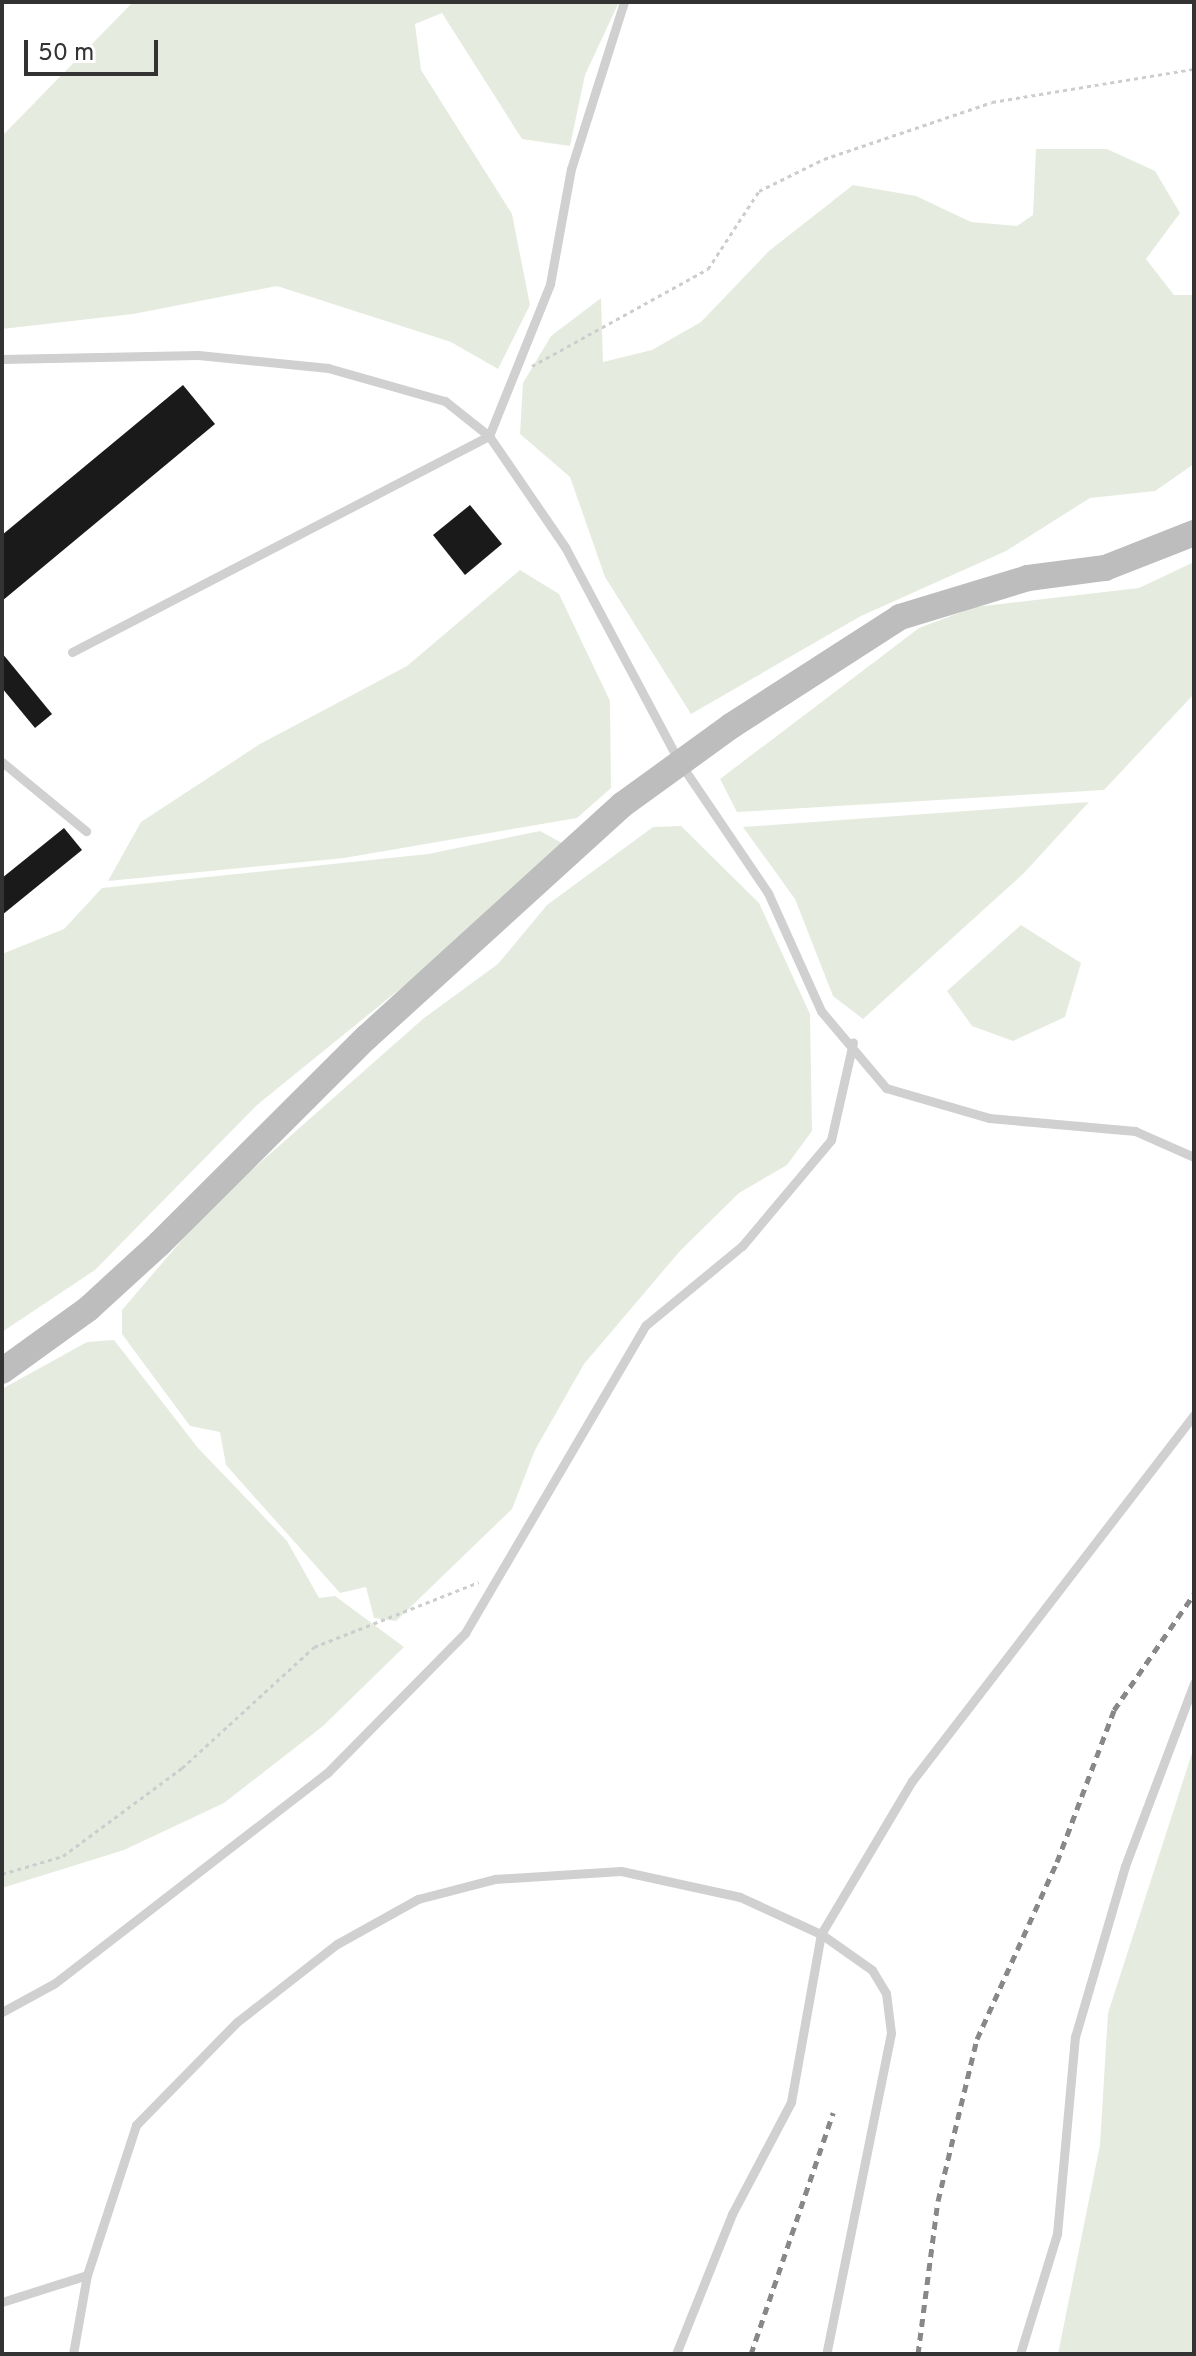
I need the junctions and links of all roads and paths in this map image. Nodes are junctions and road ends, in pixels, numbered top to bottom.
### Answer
1 (624, 2) edge
2 (1194, 69) edge
3 (2, 359) edge
4 (511, 379) junction
5 (489, 436) junction
6 (1194, 533) edge
7 (72, 652) dead end
8 (680, 763) junction
9 (2, 764) edge
10 (86, 831) dead end
11 (853, 1042) junction
12 (1194, 1157) edge
13 (2, 1371) edge
14 (1194, 1415) edge
15 (499, 1576) junction
16 (1194, 1683) edge
17 (2, 1874) edge
18 (821, 1934) junction
19 (2, 2012) edge
20 (87, 2275) junction
21 (2, 2302) edge
22 (73, 2354) edge
23 (676, 2354) edge
24 (826, 2354) edge
25 (1020, 2354) edge

1 - 4 lane
2 - 4 path
3 - 5 lane
4 - 5 lane
5 - 7 lane
5 - 8 lane
6 - 8 street
8 - 11 lane
8 - 13 street
9 - 10 lane
11 - 12 lane
11 - 15 lane
14 - 18 lane
15 - 17 path
15 - 19 lane
16 - 25 lane
18 - 20 lane
18 - 23 lane
18 - 24 lane
20 - 21 lane
20 - 22 lane

